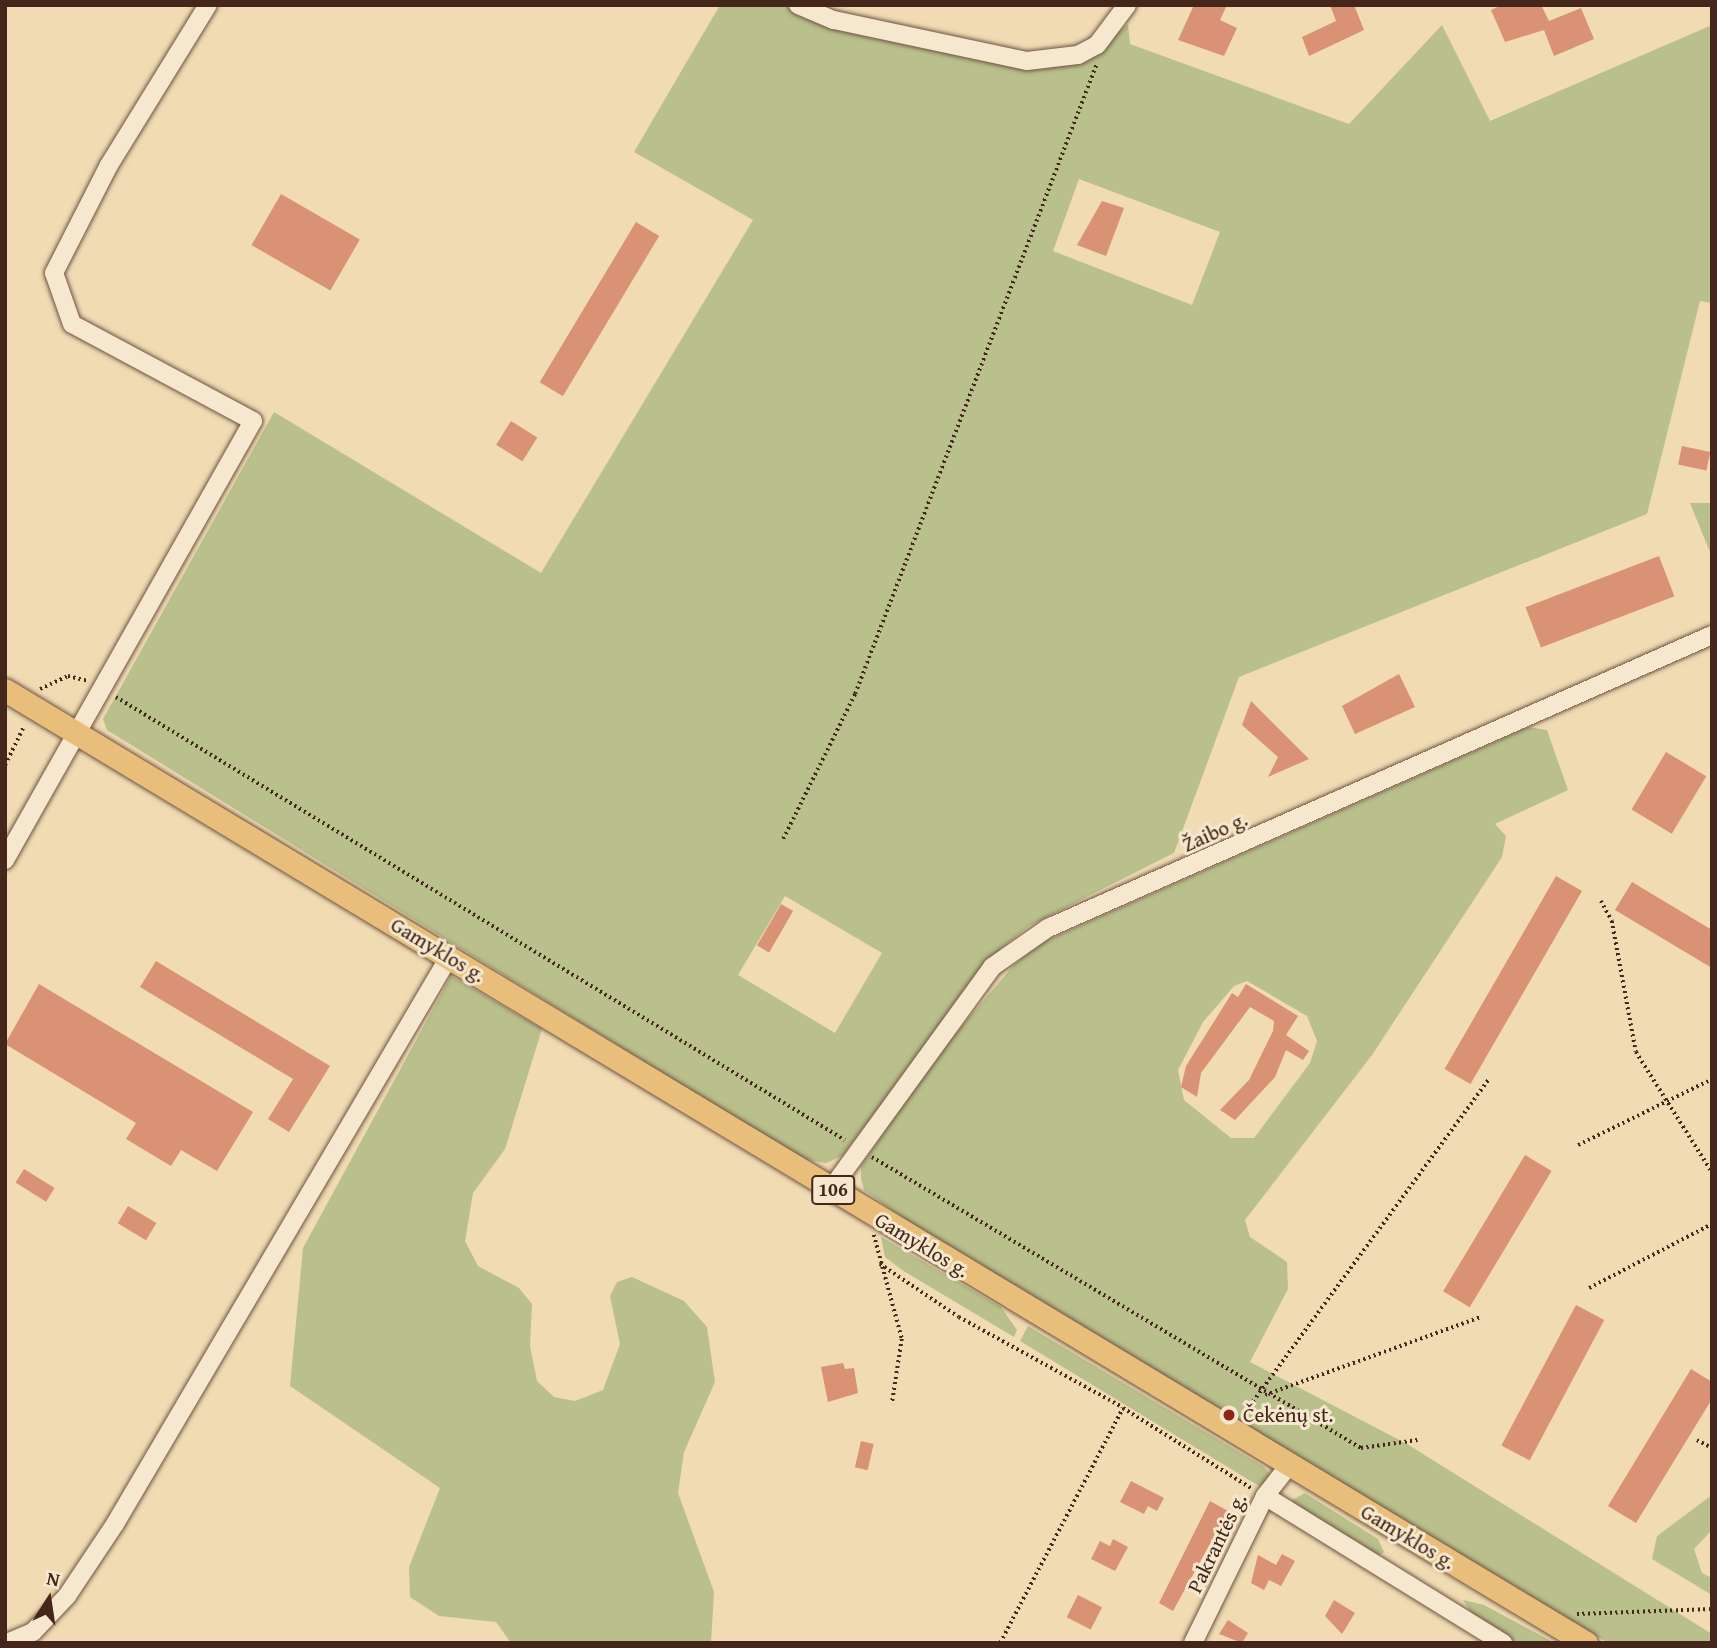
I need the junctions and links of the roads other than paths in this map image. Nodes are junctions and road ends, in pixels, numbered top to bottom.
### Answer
1 (208, 5) edge
2 (798, 5) edge
3 (1127, 5) edge
4 (1712, 635) edge
5 (5, 690) edge
6 (81, 735) junction
7 (5, 860) edge
8 (449, 957) junction
9 (831, 1189) junction
10 (1288, 1466) junction
11 (1265, 1496) junction
12 (7, 1643) edge
13 (1193, 1643) edge
14 (1503, 1643) edge
15 (1586, 1643) edge

1 - 6 street
2 - 3 street
4 - 9 street, Žaibo g.
5 - 6 main road, 106
6 - 7 street
6 - 8 main road, Gamyklos g. / 106
8 - 9 main road, Gamyklos g. / 106
8 - 12 street
9 - 10 main road, Gamyklos g. / 106
10 - 11 street, Pakrantės g.
10 - 15 main road, Gamyklos g. / 106
11 - 13 street, Pakrantės g.
11 - 14 street

